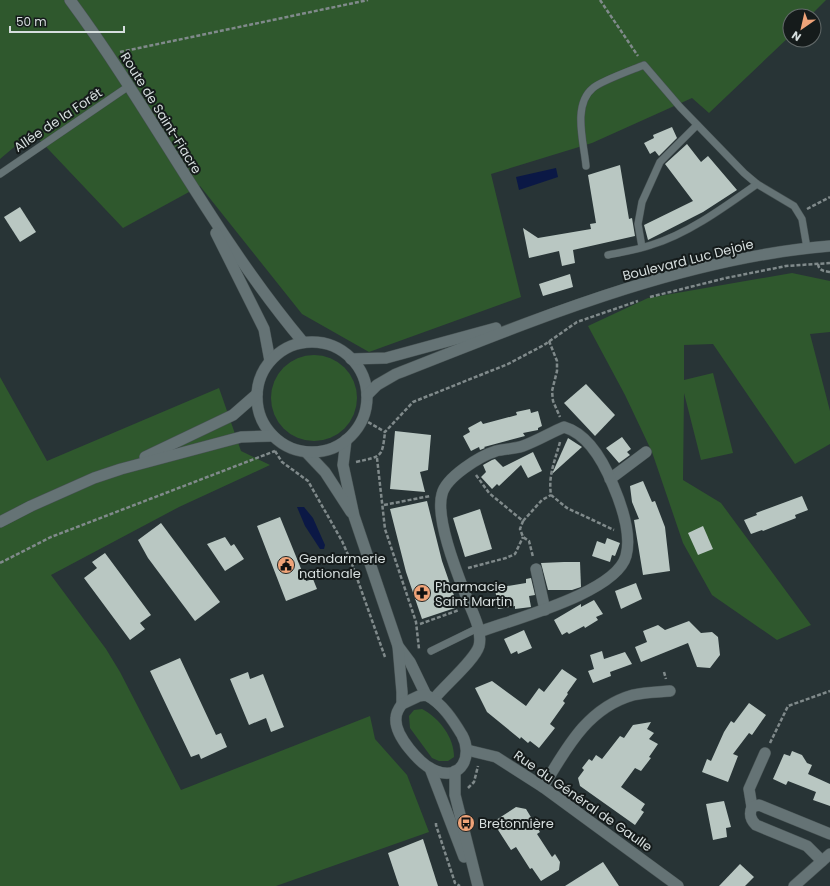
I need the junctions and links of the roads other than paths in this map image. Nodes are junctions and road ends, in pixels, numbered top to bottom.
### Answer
1 (70, 0) edge
2 (130, 86) junction
3 (697, 125) junction
4 (586, 166) dead end
5 (0, 174) edge
6 (757, 184) junction
7 (201, 202) junction
8 (830, 246) edge
9 (642, 247) junction
10 (807, 248) junction
11 (608, 255) dead end
12 (555, 312) junction
13 (303, 342) junction
14 (351, 359) junction
15 (270, 361) junction
16 (257, 394) junction
17 (367, 395) junction
18 (346, 440) junction
19 (276, 443) junction
20 (306, 452) junction
21 (646, 452) dead end
22 (122, 469) junction
23 (610, 479) junction
24 (354, 516) junction
25 (0, 522) edge
26 (536, 569) road end
27 (545, 610) junction
28 (478, 630) junction
29 (398, 646) junction
30 (431, 651) dead end
31 (670, 691) dead end
32 (430, 697) junction
33 (402, 704) junction
34 (467, 750) junction
35 (765, 753) road end
36 (430, 768) junction
37 (455, 771) junction
38 (543, 787) junction
39 (752, 807) junction
40 (830, 834) edge
41 (826, 857) edge
42 (473, 871) junction
43 (478, 886) edge
44 (678, 886) edge
45 (794, 886) edge

1 - 2 street, Route de Saint-Fiacre
2 - 5 lane, Allée de la Forêt
2 - 7 street, Route de Saint-Fiacre
3 - 4 lane
3 - 6 lane
3 - 9 lane
6 - 9 lane
6 - 10 lane
7 - 13 street, Route de Saint-Fiacre
7 - 15 street, Route de Saint-Fiacre
8 - 10 street, Boulevard Luc Dejoie
9 - 11 lane
10 - 12 street, Boulevard Luc Dejoie
12 - 14 street, Boulevard Luc Dejoie
12 - 17 street, Boulevard Luc Dejoie
13 - 14 street
13 - 15 street
14 - 17 street
15 - 16 street
16 - 19 street
16 - 22 street
17 - 18 street
18 - 20 street
18 - 24 street
19 - 20 street
19 - 22 street
20 - 24 street
21 - 23 street
22 - 25 street
23 - 27 street
23 - 28 street
24 - 29 street
26 - 27 street
27 - 28 street
28 - 30 lane
28 - 32 street
29 - 32 street
29 - 33 street
31 - 38 street
32 - 33 street
32 - 34 street
33 - 36 street
34 - 37 street
34 - 38 street, Rue du Général de Gaulle
35 - 39 street
36 - 37 street
36 - 42 street
37 - 42 street
38 - 44 street, Rue du Général de Gaulle
39 - 40 street
39 - 41 street
41 - 45 street
42 - 43 street

